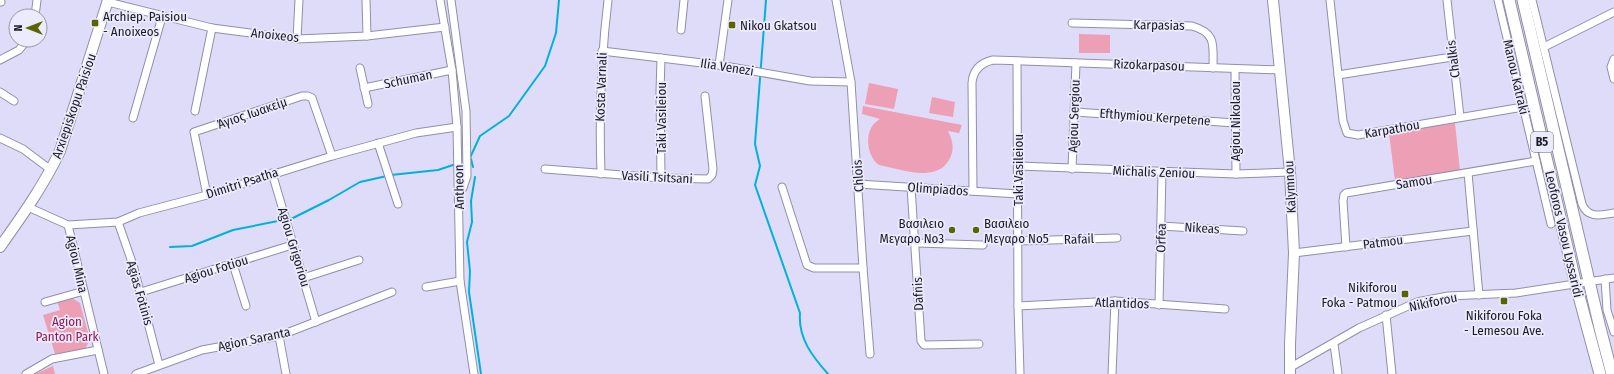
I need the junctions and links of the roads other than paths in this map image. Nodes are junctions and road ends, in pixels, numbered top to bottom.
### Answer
1 (299, 0) edge
2 (366, 0) edge
3 (440, 0) edge
4 (450, 0) edge
5 (608, 0) edge
6 (684, 0) edge
7 (728, 0) edge
8 (836, 0) edge
9 (1273, 0) edge
10 (1330, 0) edge
11 (1447, 0) edge
12 (1498, 0) edge
13 (1509, 0) edge
14 (1523, 0) edge
15 (108, 1) edge
16 (1535, 2) edge
17 (1614, 12) edge
18 (162, 17) junction
19 (1072, 23) dead end
20 (444, 27) junction
21 (212, 28) junction
22 (681, 30) dead end
23 (368, 36) junction
24 (297, 39) junction
25 (1544, 47) junction
26 (21, 48) edge
27 (602, 51) junction
28 (1452, 56) junction
29 (661, 58) junction
30 (1614, 59) edge
31 (0, 60) edge
32 (1017, 61) junction
33 (1076, 63) junction
34 (719, 65) junction
35 (360, 68) dead end
36 (1212, 68) junction
37 (1235, 69) junction
38 (452, 70) junction
39 (1281, 70) junction
40 (1338, 76) junction
41 (1614, 78) edge
42 (851, 82) junction
43 (364, 88) junction
44 (0, 92) edge
45 (704, 96) dead end
46 (14, 101) dead end
47 (368, 104) dead end
48 (1523, 107) junction
49 (195, 111) dead end
50 (1075, 112) junction
51 (1460, 117) junction
52 (133, 118) dead end
53 (1235, 123) junction
54 (457, 127) junction
55 (1, 140) edge
56 (378, 143) junction
57 (332, 156) junction
58 (1536, 161) junction
59 (1018, 166) junction
60 (545, 169) dead end
61 (1072, 169) junction
62 (51, 170) junction
63 (1162, 172) junction
64 (1290, 172) junction
65 (272, 173) junction
66 (1468, 173) junction
67 (601, 174) junction
68 (1236, 174) junction
69 (661, 178) junction
70 (858, 184) junction
71 (782, 187) dead end
72 (911, 187) junction
73 (463, 188) dead end
74 (973, 191) junction
75 (1018, 194) junction
76 (207, 195) junction
77 (398, 204) dead end
78 (28, 207) junction
79 (1614, 213) edge
80 (118, 222) junction
81 (1551, 224) dead end
82 (68, 225) junction
83 (1161, 226) junction
84 (1242, 231) dead end
85 (1473, 231) junction
86 (1117, 238) dead end
87 (1018, 241) junction
88 (916, 243) junction
89 (292, 245) junction
90 (983, 245) dead end
91 (0, 247) edge
92 (1346, 247) junction
93 (1294, 253) junction
94 (358, 260) dead end
95 (233, 264) junction
96 (863, 268) junction
97 (303, 278) junction
98 (1614, 278) edge
99 (1605, 279) junction
100 (460, 282) junction
101 (1589, 282) junction
102 (1576, 285) junction
103 (426, 287) dead end
104 (84, 291) junction
105 (140, 292) junction
106 (392, 292) dead end
107 (1480, 295) junction
108 (1115, 301) junction
109 (45, 302) dead end
110 (1159, 305) junction
111 (246, 306) dead end
112 (1018, 306) junction
113 (1225, 309) dead end
114 (1386, 315) junction
115 (316, 322) junction
116 (1614, 332) edge
117 (279, 336) junction
118 (979, 344) dead end
119 (1334, 344) junction
120 (98, 350) junction
121 (870, 354) dead end
122 (159, 365) junction
123 (1290, 371) edge
124 (26, 374) edge
125 (104, 374) edge
126 (136, 374) edge
127 (286, 374) edge
128 (474, 374) edge
129 (1020, 374) edge
130 (1112, 374) edge
131 (1338, 374) edge
132 (1392, 374) edge
133 (1600, 374) edge
134 (1612, 374) edge

1 - 24 street
2 - 23 street
3 - 20 street, Antheon
4 - 73 street
5 - 27 street, Kosta Varnali
6 - 22 street
7 - 34 street
8 - 42 street, Chlois
9 - 39 street, Kalymnou
10 - 40 street, Karpathou
11 - 28 street, Chalkis
12 - 48 street, Manou Katraki
13 - 102 main road, Leoforos Vasou Lyssaridi / B5
14 - 101 main road, Leoforos Vasou Lyssaridi / B5
15 - 18 street, Anoixeos
15 - 62 street, Arxiepiskopu Paisiou
16 - 25 street
17 - 25 street
18 - 21 street, Anoixeos
18 - 52 street
19 - 36 street, Karpasias
20 - 23 street, Anoixeos
20 - 38 street, Antheon
21 - 24 street, Anoixeos
21 - 49 street
23 - 24 street, Anoixeos
25 - 79 street
26 - 31 street
27 - 29 street, Ilia Venezi
27 - 67 street, Kosta Varnali
28 - 40 street
28 - 51 street, Chalkis
29 - 34 street, Ilia Venezi
29 - 69 street, Taki Vasileiou
30 - 41 street
32 - 33 street, Rizokarpasou
32 - 59 street, Taki Vasileiou
32 - 74 street, Rizokarpasou
33 - 36 street, Rizokarpasou
33 - 50 street, Agiou Sergiou
34 - 42 street, Ilia Venezi
35 - 43 street
36 - 37 street, Rizokarpasou
37 - 39 street, Rizokarpasou
37 - 53 street, Agiou Nikolaou
38 - 43 street, Schuman
38 - 54 street, Antheon
39 - 64 street, Kalymnou
40 - 51 street, Karpathou
42 - 70 street, Chlois
43 - 47 street
44 - 46 street
45 - 69 street, Vasili Tsitsani
48 - 51 street, Karpathou
48 - 58 street, Manou Katraki
50 - 53 street, Efthymiou Kerpetene
50 - 61 street, Agiou Sergiou
53 - 68 street, Agiou Nikolaou
54 - 56 street, Dimitri Psatha
54 - 100 street, Antheon
55 - 62 street
56 - 57 street, Dimitri Psatha
56 - 77 street
57 - 65 street, Dimitri Psatha
57 - 76 street, Άγιος Ιωακείμ
58 - 66 street, Samou
58 - 81 street, Manou Katraki
59 - 61 street, Michalis Zeniou
59 - 75 street, Taki Vasileiou
60 - 67 street, Vasili Tsitsani
61 - 63 street, Michalis Zeniou
62 - 78 street, Arxiepiskopu Paisiou
63 - 68 street, Michalis Zeniou
63 - 83 street, Orfea
64 - 68 street, Michalis Zeniou
64 - 93 street, Kalymnou
65 - 76 street, Dimitri Psatha
65 - 89 street, Agiou Grigoriou
66 - 85 street
66 - 92 street, Samou
67 - 69 street, Vasili Tsitsani
70 - 72 street, Olimpiados
70 - 96 street, Chlois
71 - 96 street
72 - 74 street, Olimpiados
72 - 88 street, Dafnis
74 - 75 street, Olimpiados
75 - 87 street, Taki Vasileiou
76 - 80 street, Dimitri Psatha
78 - 82 street, Dimitri Psatha
78 - 91 street, Arxiepiskopu Paisiou
80 - 82 street, Dimitri Psatha
80 - 105 street, Agias Fotinis
82 - 104 street, Agiou Mina
83 - 84 street, Nikeas
83 - 110 street, Orfea
85 - 92 street, Patmou
85 - 107 street
86 - 87 street, Rafail
87 - 112 street, Taki Vasileiou
88 - 90 street
88 - 118 street, Dafnis
89 - 95 street, Agiou Fotiou
89 - 97 street, Agiou Grigoriou
92 - 93 street, Patmou
93 - 123 street, Kalymnou
94 - 97 street
95 - 105 street, Agiou Fotiou
95 - 111 street
96 - 121 street, Chlois
97 - 115 street, Agiou Grigoriou
98 - 99 street, Nikiforou
99 - 101 street, Nikiforou
99 - 116 street
100 - 103 street
100 - 128 street, Antheon
101 - 102 street, Nikiforou
101 - 134 main road, Leoforos Vasou Lyssaridi / B5
102 - 107 street, Nikiforou
102 - 133 main road, Leoforos Vasou Lyssaridi / B5
104 - 109 street
104 - 120 street, Agiou Mina
105 - 122 street, Agias Fotinis
106 - 115 street, Agion Saranta
107 - 114 street, Nikiforou
108 - 110 street, Atlantidos
108 - 112 street, Atlantidos
108 - 130 street
110 - 113 street, Atlantidos
112 - 129 street, Taki Vasileiou
114 - 119 street, Nikiforou
114 - 132 street
115 - 117 street, Agion Saranta
117 - 122 street, Agion Saranta
117 - 127 street
119 - 123 street, Nikiforou
119 - 131 street
120 - 124 street
120 - 125 street, Agiou Mina
122 - 126 street, Agion Saranta

